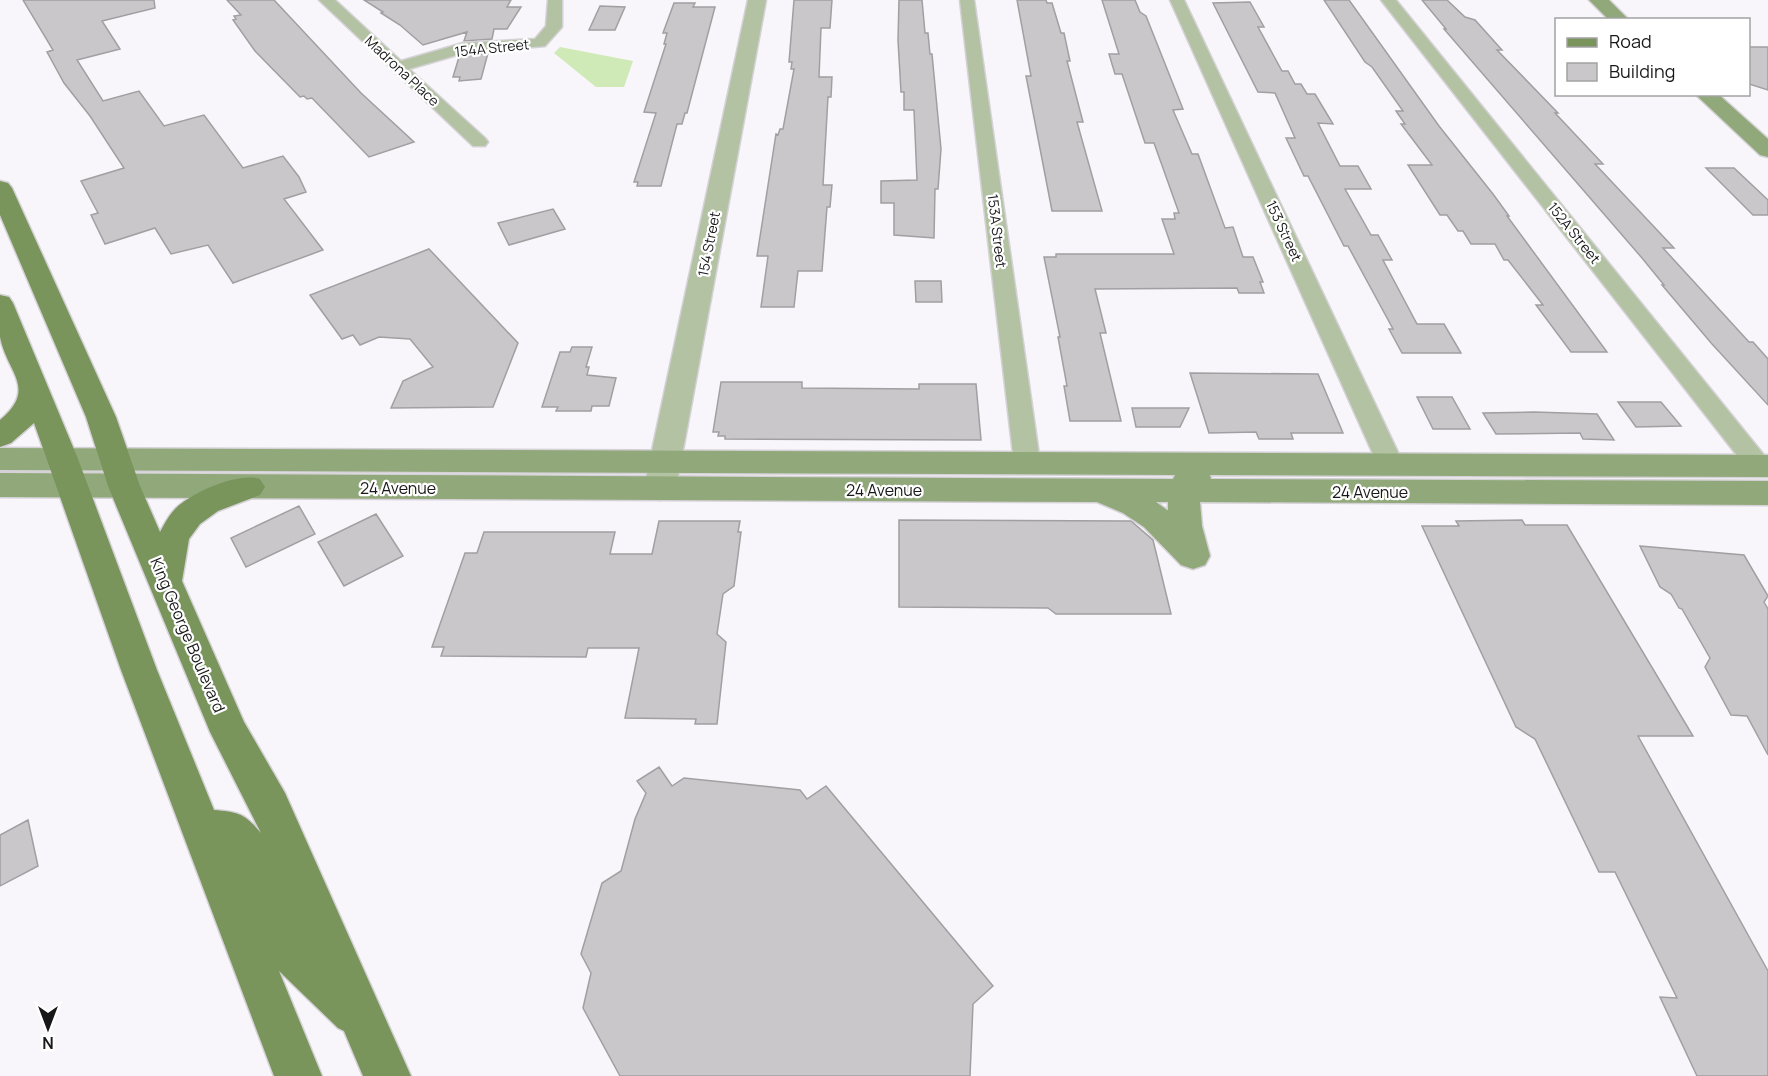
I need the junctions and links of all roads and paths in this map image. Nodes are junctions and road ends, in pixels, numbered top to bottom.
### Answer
1 (326, 0) edge
2 (555, 0) edge
3 (757, 0) edge
4 (967, 0) edge
5 (1177, 0) edge
6 (1388, 0) edge
7 (1598, 0) edge
8 (1618, 18) edge
9 (398, 67) junction
10 (1707, 96) edge
11 (479, 142) dead end
12 (1768, 150) edge
13 (0, 189) edge
14 (10, 235) edge
15 (0, 303) edge
16 (34, 390) junction
17 (0, 436) edge
18 (0, 459) edge
19 (1027, 462) junction
20 (1293, 463) junction
21 (1390, 464) junction
22 (67, 472) junction
23 (119, 473) junction
24 (663, 475) junction
25 (1765, 475) edge
26 (0, 485) edge
27 (249, 487) junction
28 (1093, 491) junction
29 (1184, 491) junction
30 (165, 580) junction
31 (202, 829) junction
32 (363, 1020) junction
33 (298, 1076) edge
34 (387, 1076) edge

1 - 9 street, Madrona Place
2 - 9 street, 154A Street
3 - 24 street, 154 Street
4 - 19 street, 153A Street
5 - 21 street, 153 Street
6 - 25 street, 152A Street
7 - 8 main road
9 - 11 street, Madrona Place
10 - 12 main road
13 - 14 main road, King George Boulevard
14 - 23 main road, King George Boulevard
15 - 16 main road
16 - 17 main road
16 - 22 main road
18 - 22 main road, 24 Avenue
19 - 20 main road, 24 Avenue
19 - 24 main road, 24 Avenue
20 - 21 main road, 24 Avenue
20 - 29 main road
21 - 25 main road, 24 Avenue
22 - 23 main road, 24 Avenue
22 - 26 main road, 24 Avenue
22 - 31 main road
23 - 24 main road, 24 Avenue
23 - 27 main road, 24 Avenue
23 - 30 main road, King George Boulevard
24 - 27 main road, 24 Avenue
24 - 28 main road, 24 Avenue
25 - 29 main road, 24 Avenue
27 - 30 main road
28 - 29 main road, 24 Avenue
28 - 29 main road
30 - 32 main road, King George Boulevard
31 - 32 main road
31 - 33 main road
32 - 34 main road, King George Boulevard

